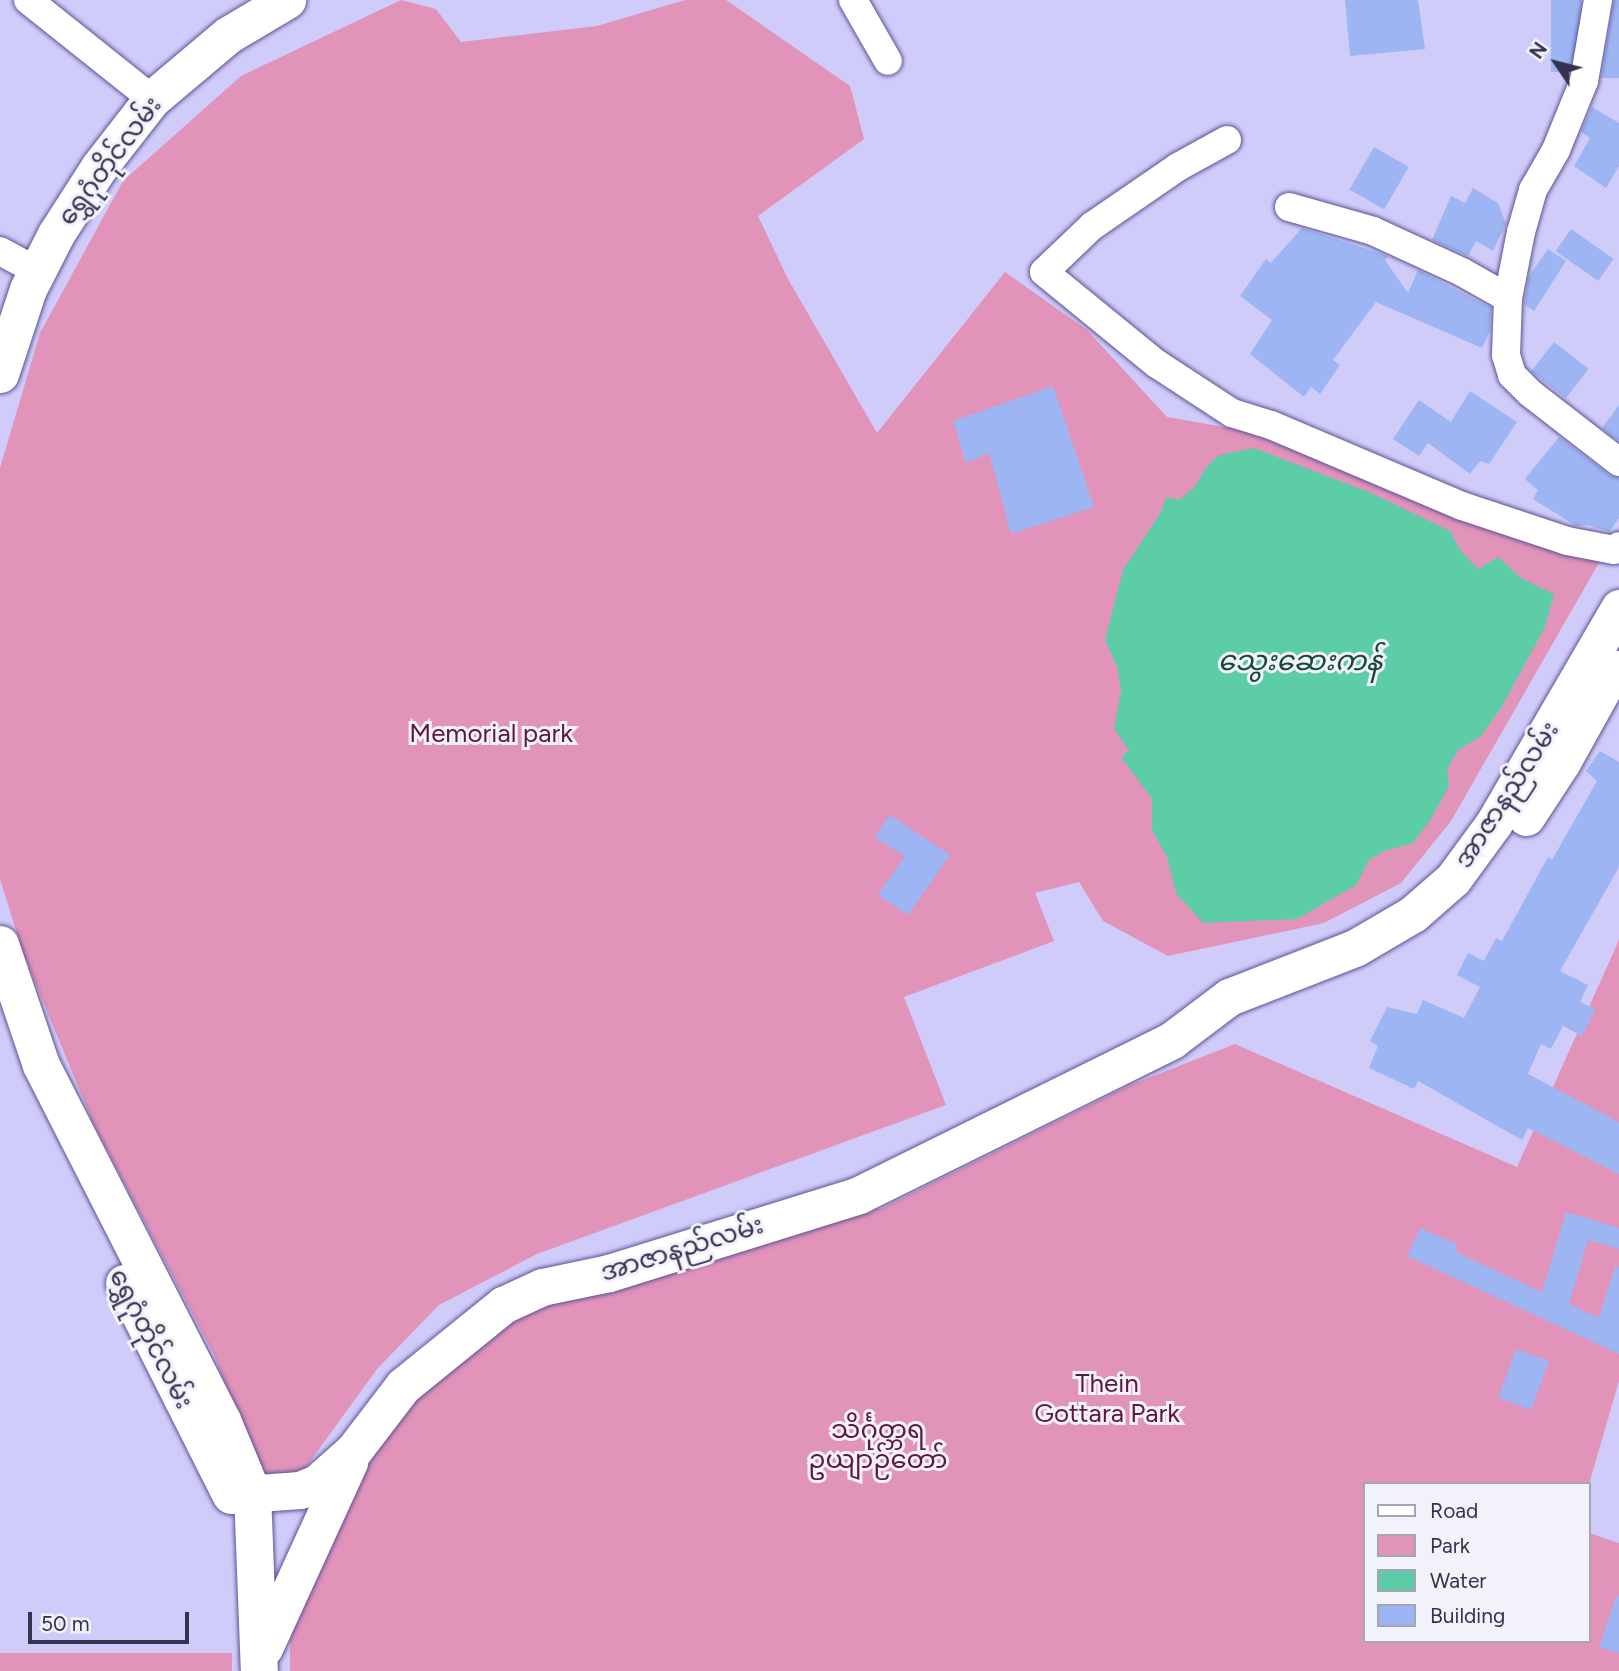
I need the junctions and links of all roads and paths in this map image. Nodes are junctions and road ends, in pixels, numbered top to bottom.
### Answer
1 (28, 0) edge
2 (252, 0) edge
3 (287, 0) edge
4 (853, 0) edge
5 (1598, 0) edge
6 (888, 61) dead end
7 (145, 95) junction
8 (1227, 140) dead end
9 (1289, 207) dead end
10 (19, 262) edge
11 (1508, 298) junction
12 (0, 313) edge
13 (0, 374) edge
14 (1619, 462) edge
15 (1619, 547) edge
16 (1619, 608) edge
17 (1619, 659) edge
18 (1550, 757) junction
19 (0, 945) edge
20 (0, 1013) edge
21 (354, 1450) junction
22 (242, 1494) junction
23 (259, 1667) edge

1 - 7 street
2 - 7 main road, ရွှေဂုံတိုင်လမ်း
3 - 7 main road, ရွှေဂုံတိုင်လမ်း
4 - 6 street
5 - 11 street
7 - 10 main road, ရွှေဂုံတိုင်လမ်း
8 - 15 street
9 - 11 street
10 - 12 main road, ရွှေဂုံတိုင်လမ်း
10 - 13 main road, ရွှေဂုံတိုင်လမ်း
11 - 14 street
16 - 18 main road, အာဇာနည်လမ်း
17 - 18 main road, အာဇာနည်လမ်း
18 - 21 main road, အာဇာနည်လမ်း
19 - 22 main road, ရွှေဂုံတိုင်လမ်း
20 - 22 main road, ရွှေဂုံတိုင်လမ်း
21 - 22 main road, အာဇာနည်လမ်း
21 - 23 main road
22 - 23 main road

